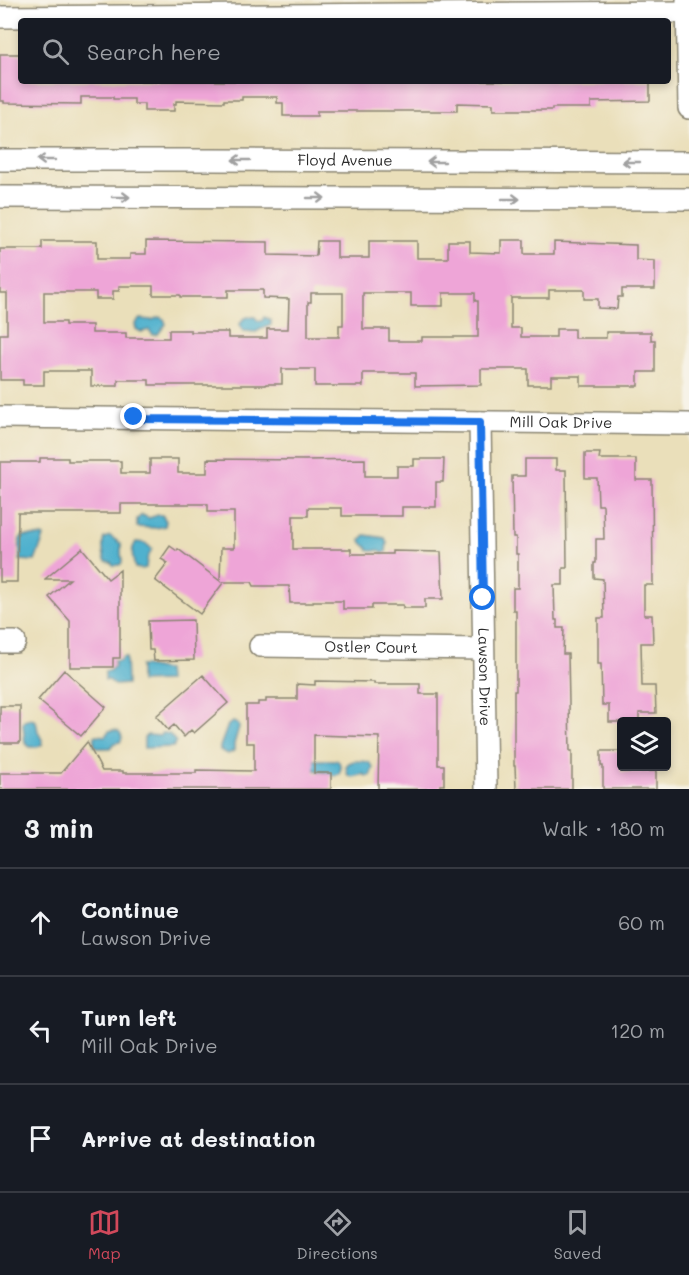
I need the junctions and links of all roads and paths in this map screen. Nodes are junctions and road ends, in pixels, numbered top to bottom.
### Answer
1 (237, 8) edge
2 (687, 8) edge
3 (0, 17) edge
4 (689, 108) edge
5 (0, 160) edge
6 (689, 162) edge
7 (0, 197) edge
8 (689, 199) edge
9 (0, 417) edge
10 (480, 422) junction
11 (689, 424) edge
12 (260, 646) dead end
13 (483, 649) junction
14 (486, 789) edge

1 - 2 street
1 - 3 street
2 - 4 street
6 -> 5 street, Floyd Avenue
7 -> 8 street
9 - 10 street, Mill Oak Drive
10 - 11 street, Mill Oak Drive
10 - 13 street, Lawson Drive
12 - 13 street, Ostler Court
13 - 14 street, Lawson Drive

